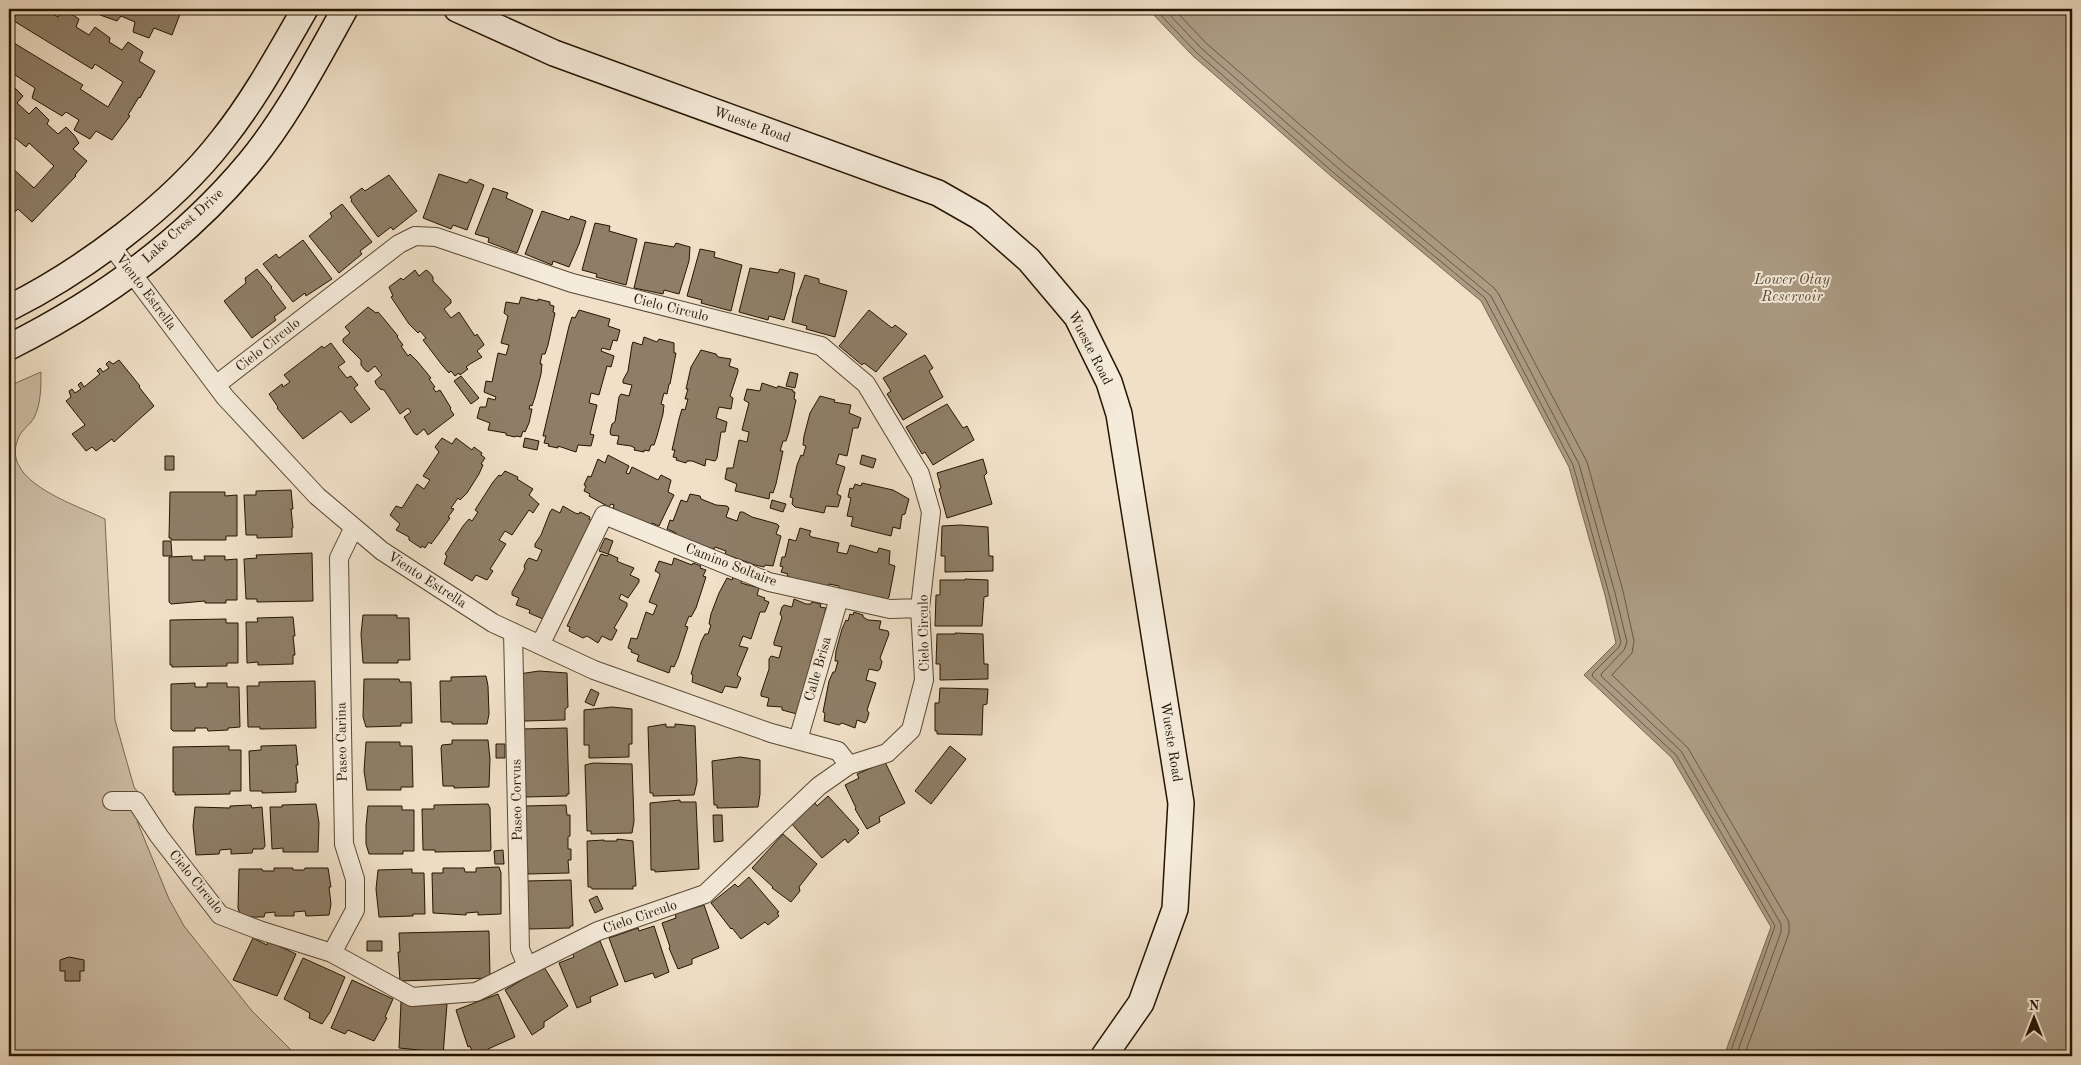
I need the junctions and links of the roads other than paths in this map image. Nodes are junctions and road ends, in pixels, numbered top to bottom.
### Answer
1 (305, 9) edge
2 (345, 9) edge
3 (457, 9) edge
4 (110, 244) junction
5 (130, 273) junction
6 (9, 308) edge
7 (9, 347) edge
8 (216, 385) junction
9 (354, 527) junction
10 (838, 598) junction
11 (920, 608) junction
12 (513, 632) junction
13 (540, 645) junction
14 (798, 740) junction
15 (848, 764) junction
16 (112, 802) dead end
17 (332, 953) junction
18 (527, 966) junction
19 (1104, 1056) edge

1 - 4 street
2 - 5 street, Lake Crest Drive
3 - 19 street, Wueste Road
4 - 5 street, Viento Estrella
4 - 6 street
5 - 7 street, Lake Crest Drive
5 - 8 street, Viento Estrella
8 - 9 street, Viento Estrella
8 - 11 street, Cielo Circulo
9 - 12 street, Viento Estrella
9 - 17 street, Paseo Carina
10 - 11 street, Camino Soltaire
10 - 13 street, Camino Soltaire
10 - 14 street, Calle Brisa
11 - 15 street, Cielo Circulo
12 - 13 street, Viento Estrella
12 - 18 street, Paseo Corvus
13 - 14 street, Viento Estrella
14 - 15 street, Viento Estrella
15 - 18 street, Cielo Circulo
16 - 17 street, Cielo Circulo
17 - 18 street, Cielo Circulo

